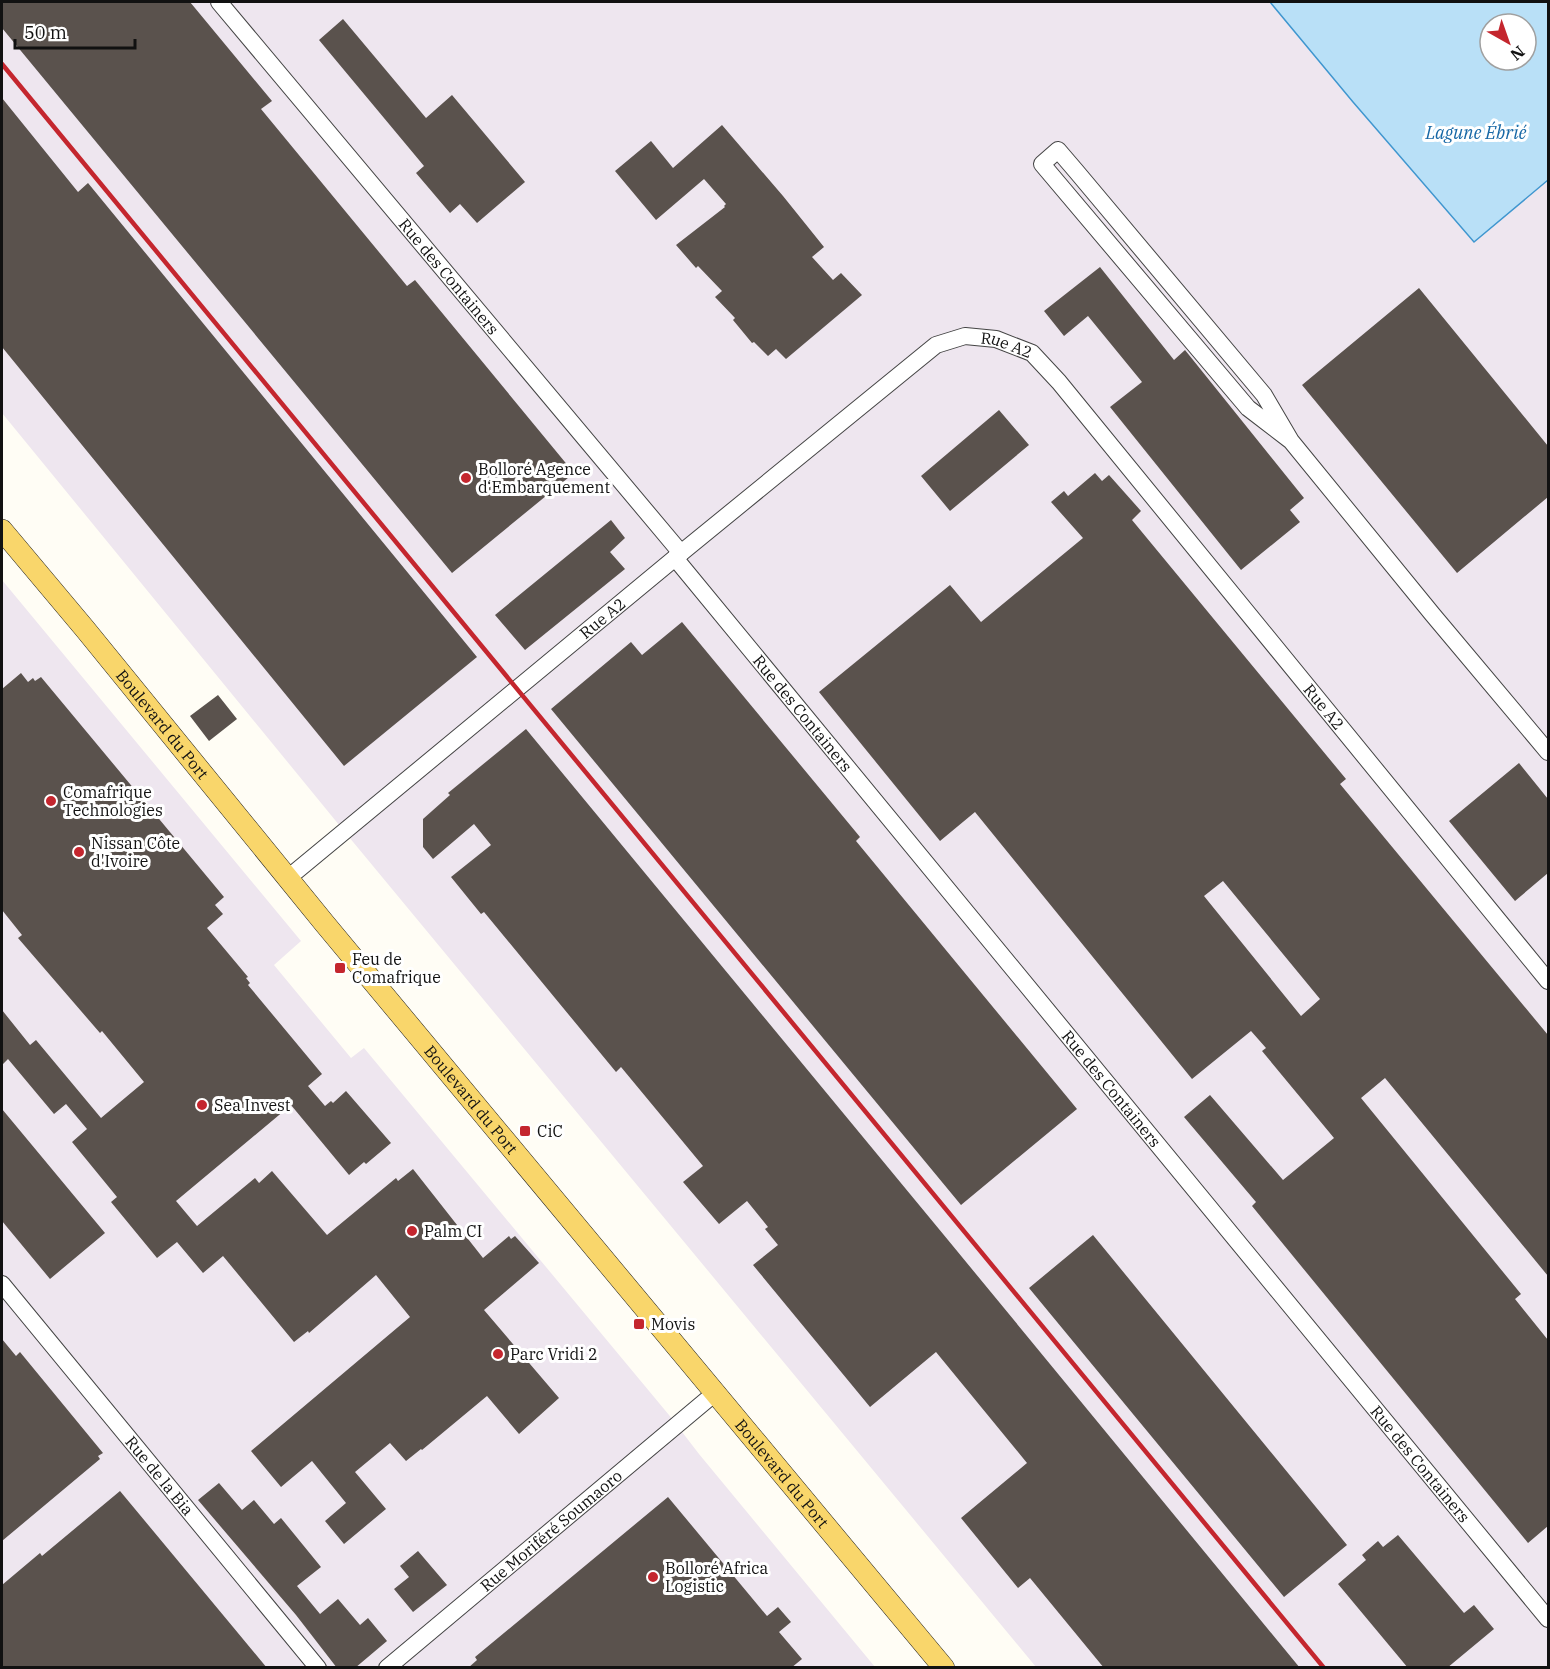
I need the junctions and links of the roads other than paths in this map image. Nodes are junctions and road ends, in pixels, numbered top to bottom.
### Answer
1 (219, 2) edge
2 (1291, 441) junction
3 (2, 530) edge
4 (678, 555) junction
5 (1548, 752) edge
6 (288, 878) junction
7 (1548, 981) edge
8 (2, 1284) edge
9 (715, 1393) junction
10 (1548, 1618) edge
11 (318, 1668) edge
12 (387, 1668) edge
13 (944, 1668) edge

1 - 4 street, Rue des Containers
2 - 2 street
2 - 5 street
3 - 6 main road, Boulevard du Port
4 - 6 street, Rue A2
4 - 7 street, Rue A2
4 - 10 street, Rue des Containers
6 - 9 main road, Boulevard du Port
8 - 11 street, Rue de la Bia
9 - 12 street, Rue Moriféré Soumaoro
9 - 13 main road, Boulevard du Port

